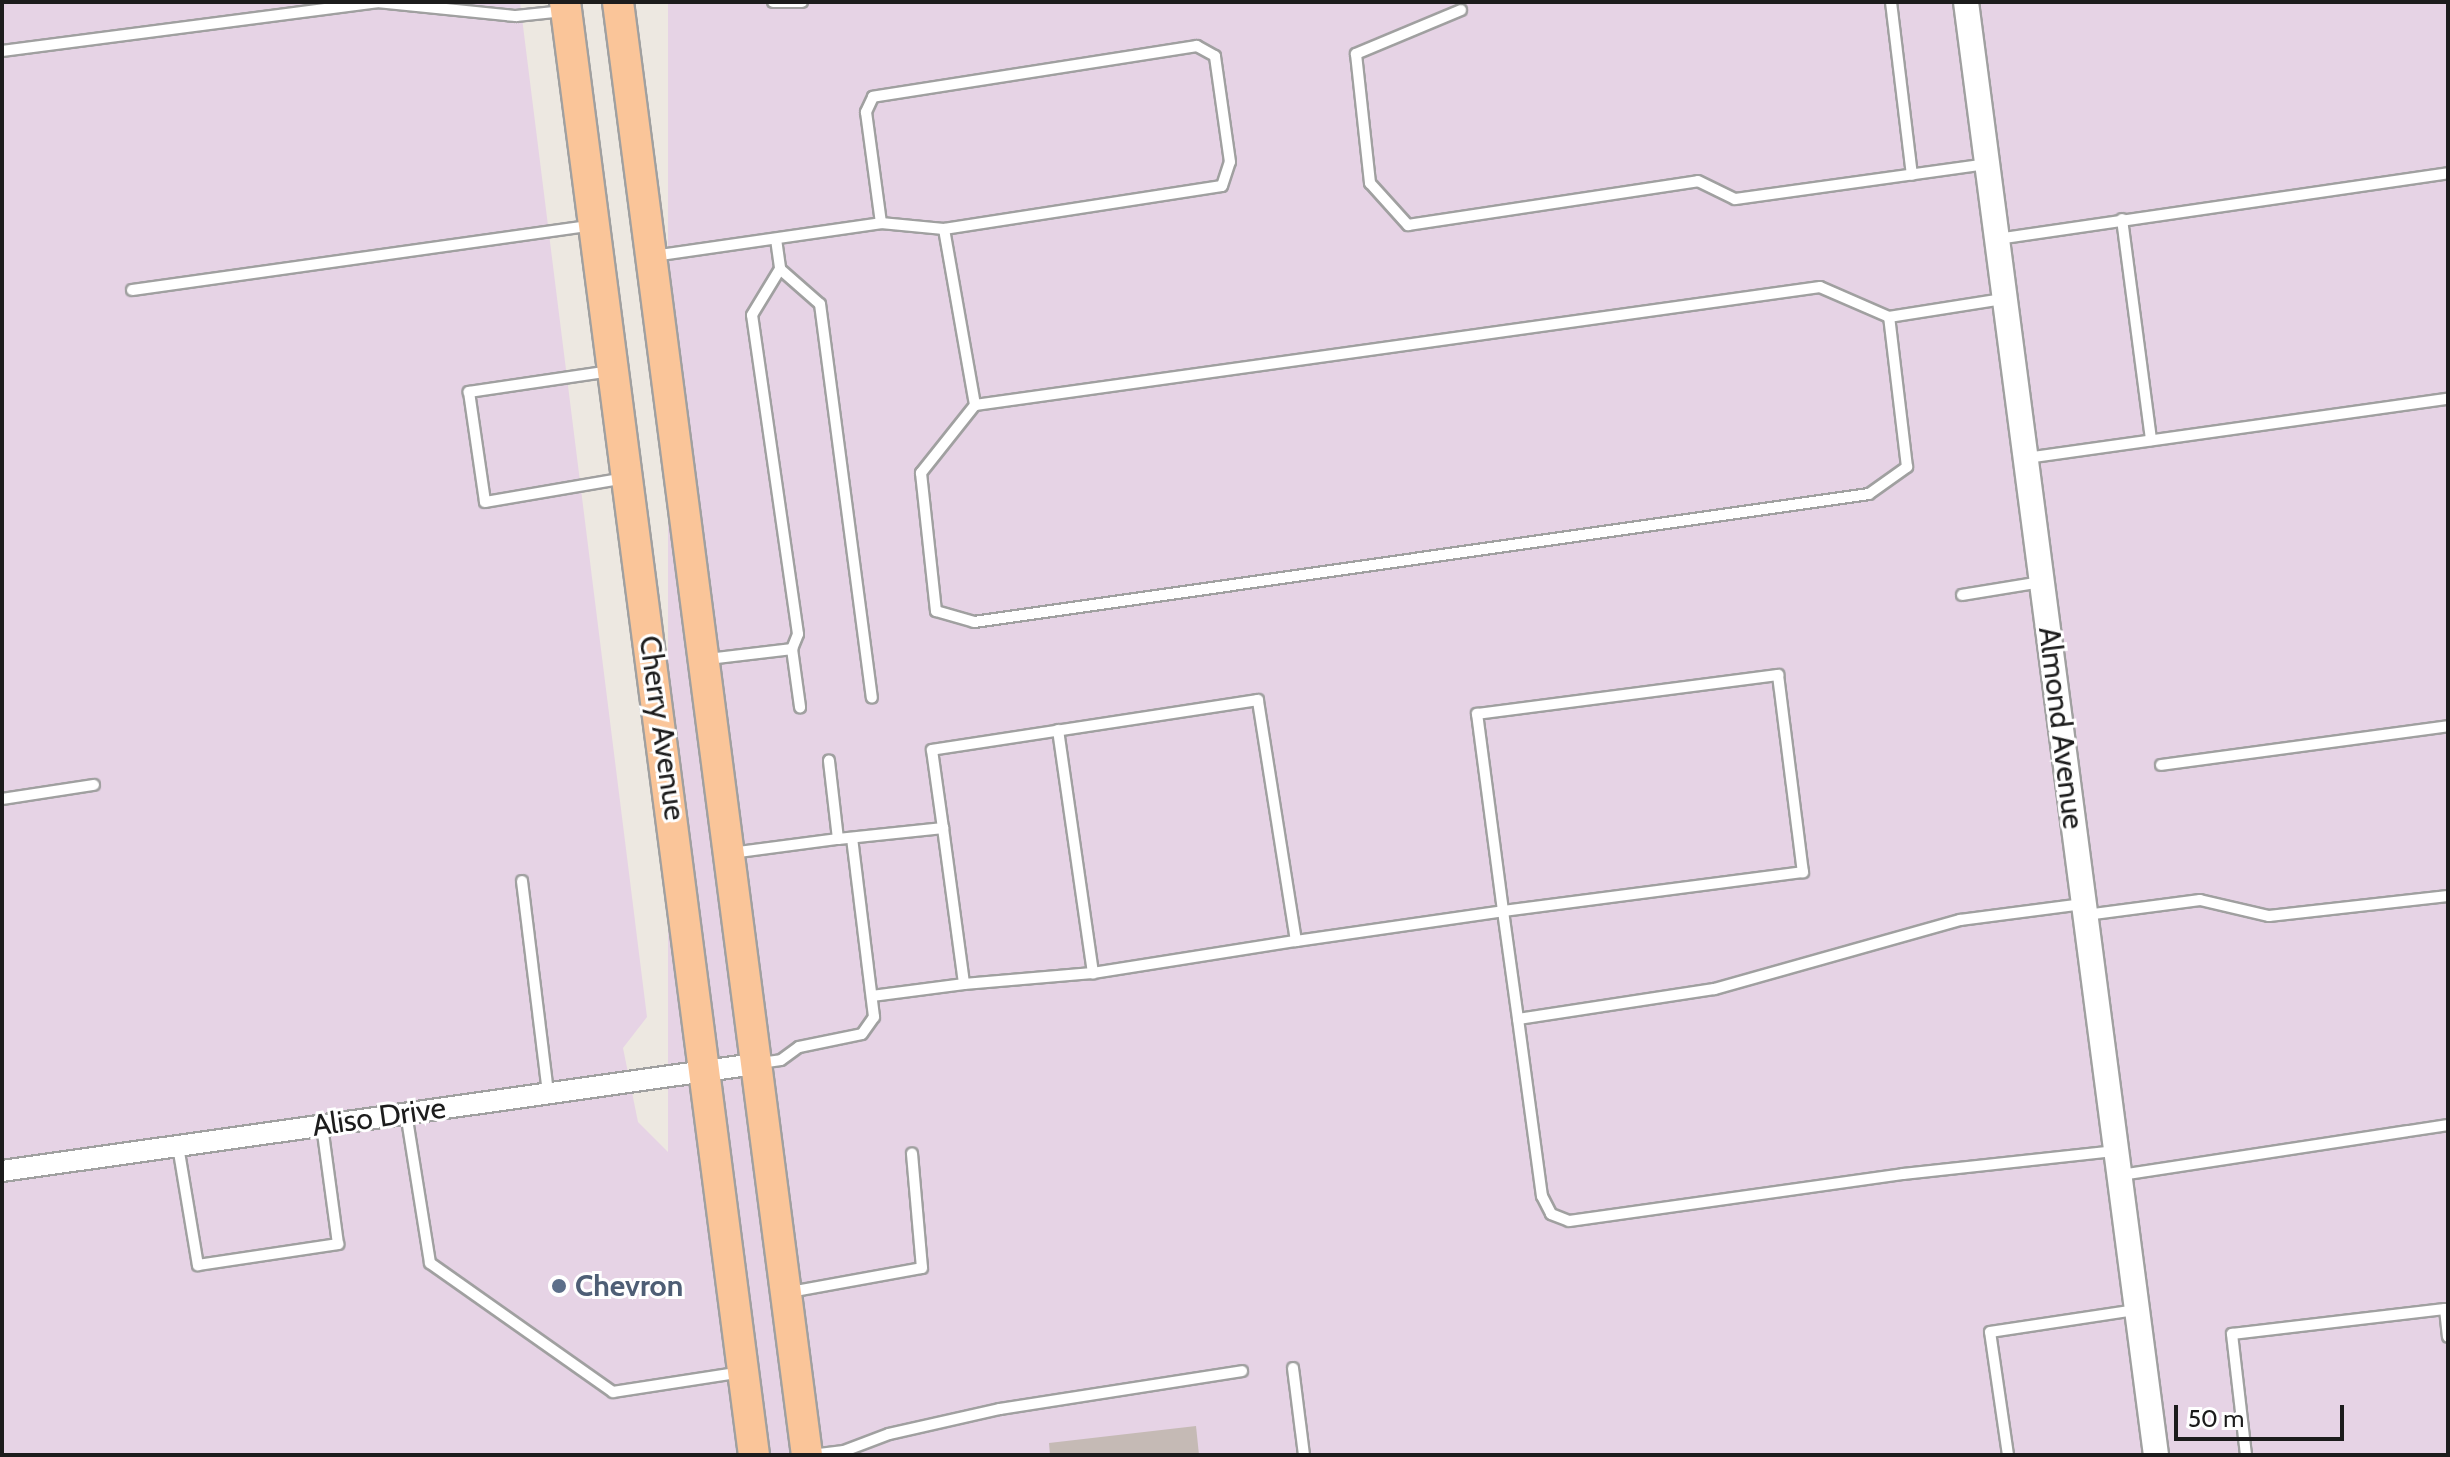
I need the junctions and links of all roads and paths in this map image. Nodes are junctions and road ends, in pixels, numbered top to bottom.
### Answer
1 (618, 2) edge
2 (773, 2) edge
3 (802, 2) edge
4 (1891, 2) edge
5 (1966, 2) edge
6 (566, 6) edge
7 (1461, 10) dead end
8 (2, 51) edge
9 (1987, 164) junction
10 (2448, 173) edge
11 (1912, 175) junction
12 (2122, 219) junction
13 (881, 223) junction
14 (594, 225) junction
15 (944, 229) junction
16 (776, 239) junction
17 (1997, 239) junction
18 (651, 257) junction
19 (780, 269) junction
20 (132, 290) dead end
21 (2005, 298) junction
22 (1889, 317) junction
23 (617, 370) junction
24 (2448, 399) edge
25 (975, 405) junction
26 (2151, 440) junction
27 (2026, 458) junction
28 (628, 478) junction
29 (2043, 581) junction
30 (1962, 595) dead end
31 (792, 649) junction
32 (702, 659) junction
33 (872, 698) dead end
34 (800, 707) dead end
35 (2448, 726) edge
36 (1058, 730) junction
37 (829, 761) dead end
38 (2161, 765) dead end
39 (94, 785) dead end
40 (2, 799) edge
41 (943, 828) junction
42 (852, 838) junction
43 (838, 839) junction
44 (729, 853) junction
45 (522, 881) dead end
46 (2448, 896) edge
47 (2084, 910) junction
48 (1503, 911) junction
49 (1296, 941) junction
50 (1093, 973) junction
51 (964, 984) junction
52 (872, 996) junction
53 (1518, 1019) junction
54 (768, 1062) junction
55 (707, 1070) junction
56 (548, 1093) junction
57 (406, 1113) junction
58 (2448, 1125) edge
59 (322, 1126) junction
60 (178, 1146) junction
61 (912, 1153) dead end
62 (2117, 1163) junction
63 (2, 1171) edge
64 (784, 1293) junction
65 (2136, 1310) junction
66 (2448, 1337) edge
67 (1293, 1368) dead end
68 (744, 1371) junction
69 (1242, 1371) dead end
70 (754, 1455) edge
71 (808, 1455) edge
72 (1304, 1455) edge
73 (2008, 1455) edge
74 (2156, 1455) edge
75 (2246, 1455) edge

1 - 18 main road, Cherry Avenue
2 - 3 lane
4 - 11 lane
5 - 9 street, Almond Avenue
6 - 8 lane
6 - 14 main road, Cherry Avenue
7 - 11 lane
9 - 11 lane
9 - 17 street, Almond Avenue
10 - 12 lane
12 - 17 lane
12 - 26 lane
13 - 15 lane
13 - 15 lane
13 - 16 lane
14 - 20 lane
14 - 23 main road, Cherry Avenue
15 - 25 lane
16 - 18 lane
16 - 19 lane
17 - 21 street, Almond Avenue
18 - 32 main road, Cherry Avenue
19 - 31 lane
19 - 33 lane
21 - 22 lane
21 - 27 street, Almond Avenue
22 - 25 lane
22 - 25 lane
23 - 28 main road, Cherry Avenue
23 - 28 lane
24 - 26 lane
26 - 27 lane
27 - 29 street, Almond Avenue
28 - 55 main road, Cherry Avenue
29 - 30 lane
29 - 47 street, Almond Avenue
31 - 32 lane
31 - 34 lane
32 - 44 main road, Cherry Avenue
35 - 38 lane
36 - 41 lane
36 - 49 lane
36 - 50 lane
37 - 43 lane
39 - 40 lane
41 - 42 lane
41 - 51 lane
42 - 43 lane
42 - 52 lane
43 - 44 lane
44 - 54 main road, Cherry Avenue
45 - 56 lane
46 - 47 lane
47 - 53 lane
47 - 62 street, Almond Avenue
48 - 48 lane
48 - 49 lane
48 - 53 lane
49 - 50 lane
50 - 51 lane
51 - 52 lane
52 - 54 lane
53 - 62 lane
54 - 55 street, Aliso Drive
54 - 64 main road, Cherry Avenue
55 - 56 street, Aliso Drive
55 - 68 main road, Cherry Avenue
56 - 57 street, Aliso Drive
57 - 59 street, Aliso Drive
57 - 68 lane
58 - 62 lane
59 - 60 street, Aliso Drive
59 - 60 lane
60 - 63 street, Aliso Drive
61 - 64 lane
62 - 65 street, Almond Avenue
64 - 71 main road, Cherry Avenue
65 - 73 lane
65 - 74 street, Almond Avenue
66 - 75 lane
67 - 72 lane
68 - 70 main road, Cherry Avenue
69 - 71 lane

